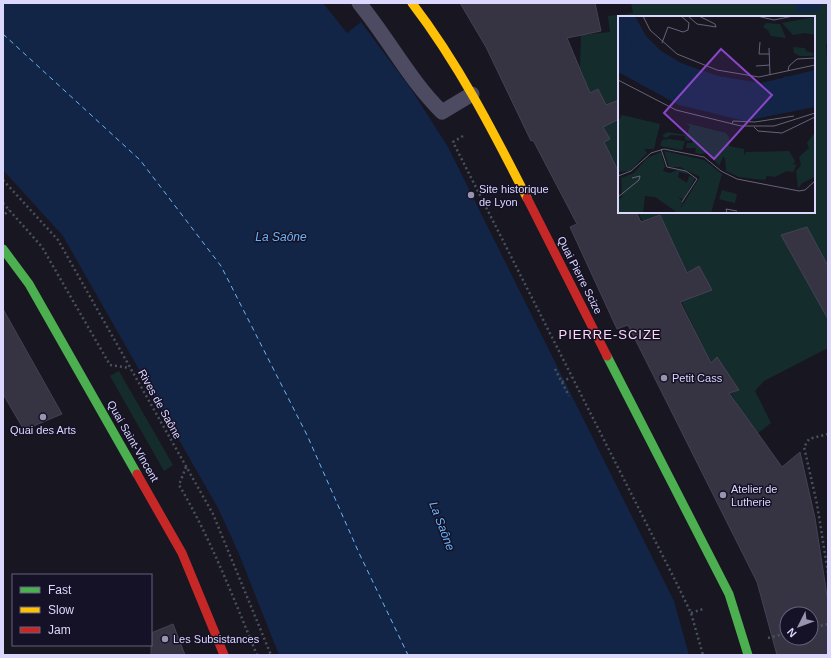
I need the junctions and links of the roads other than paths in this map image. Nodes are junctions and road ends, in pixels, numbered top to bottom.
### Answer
1 (359, 3) edge
2 (412, 3) edge
3 (472, 94) junction
4 (3, 249) edge
5 (224, 655) edge
6 (748, 655) edge

1 - 3 lane
2 - 3 main road, Quai Pierre Scize
3 - 6 main road, Quai Pierre Scize
4 - 5 main road, Quai Saint-Vincent

